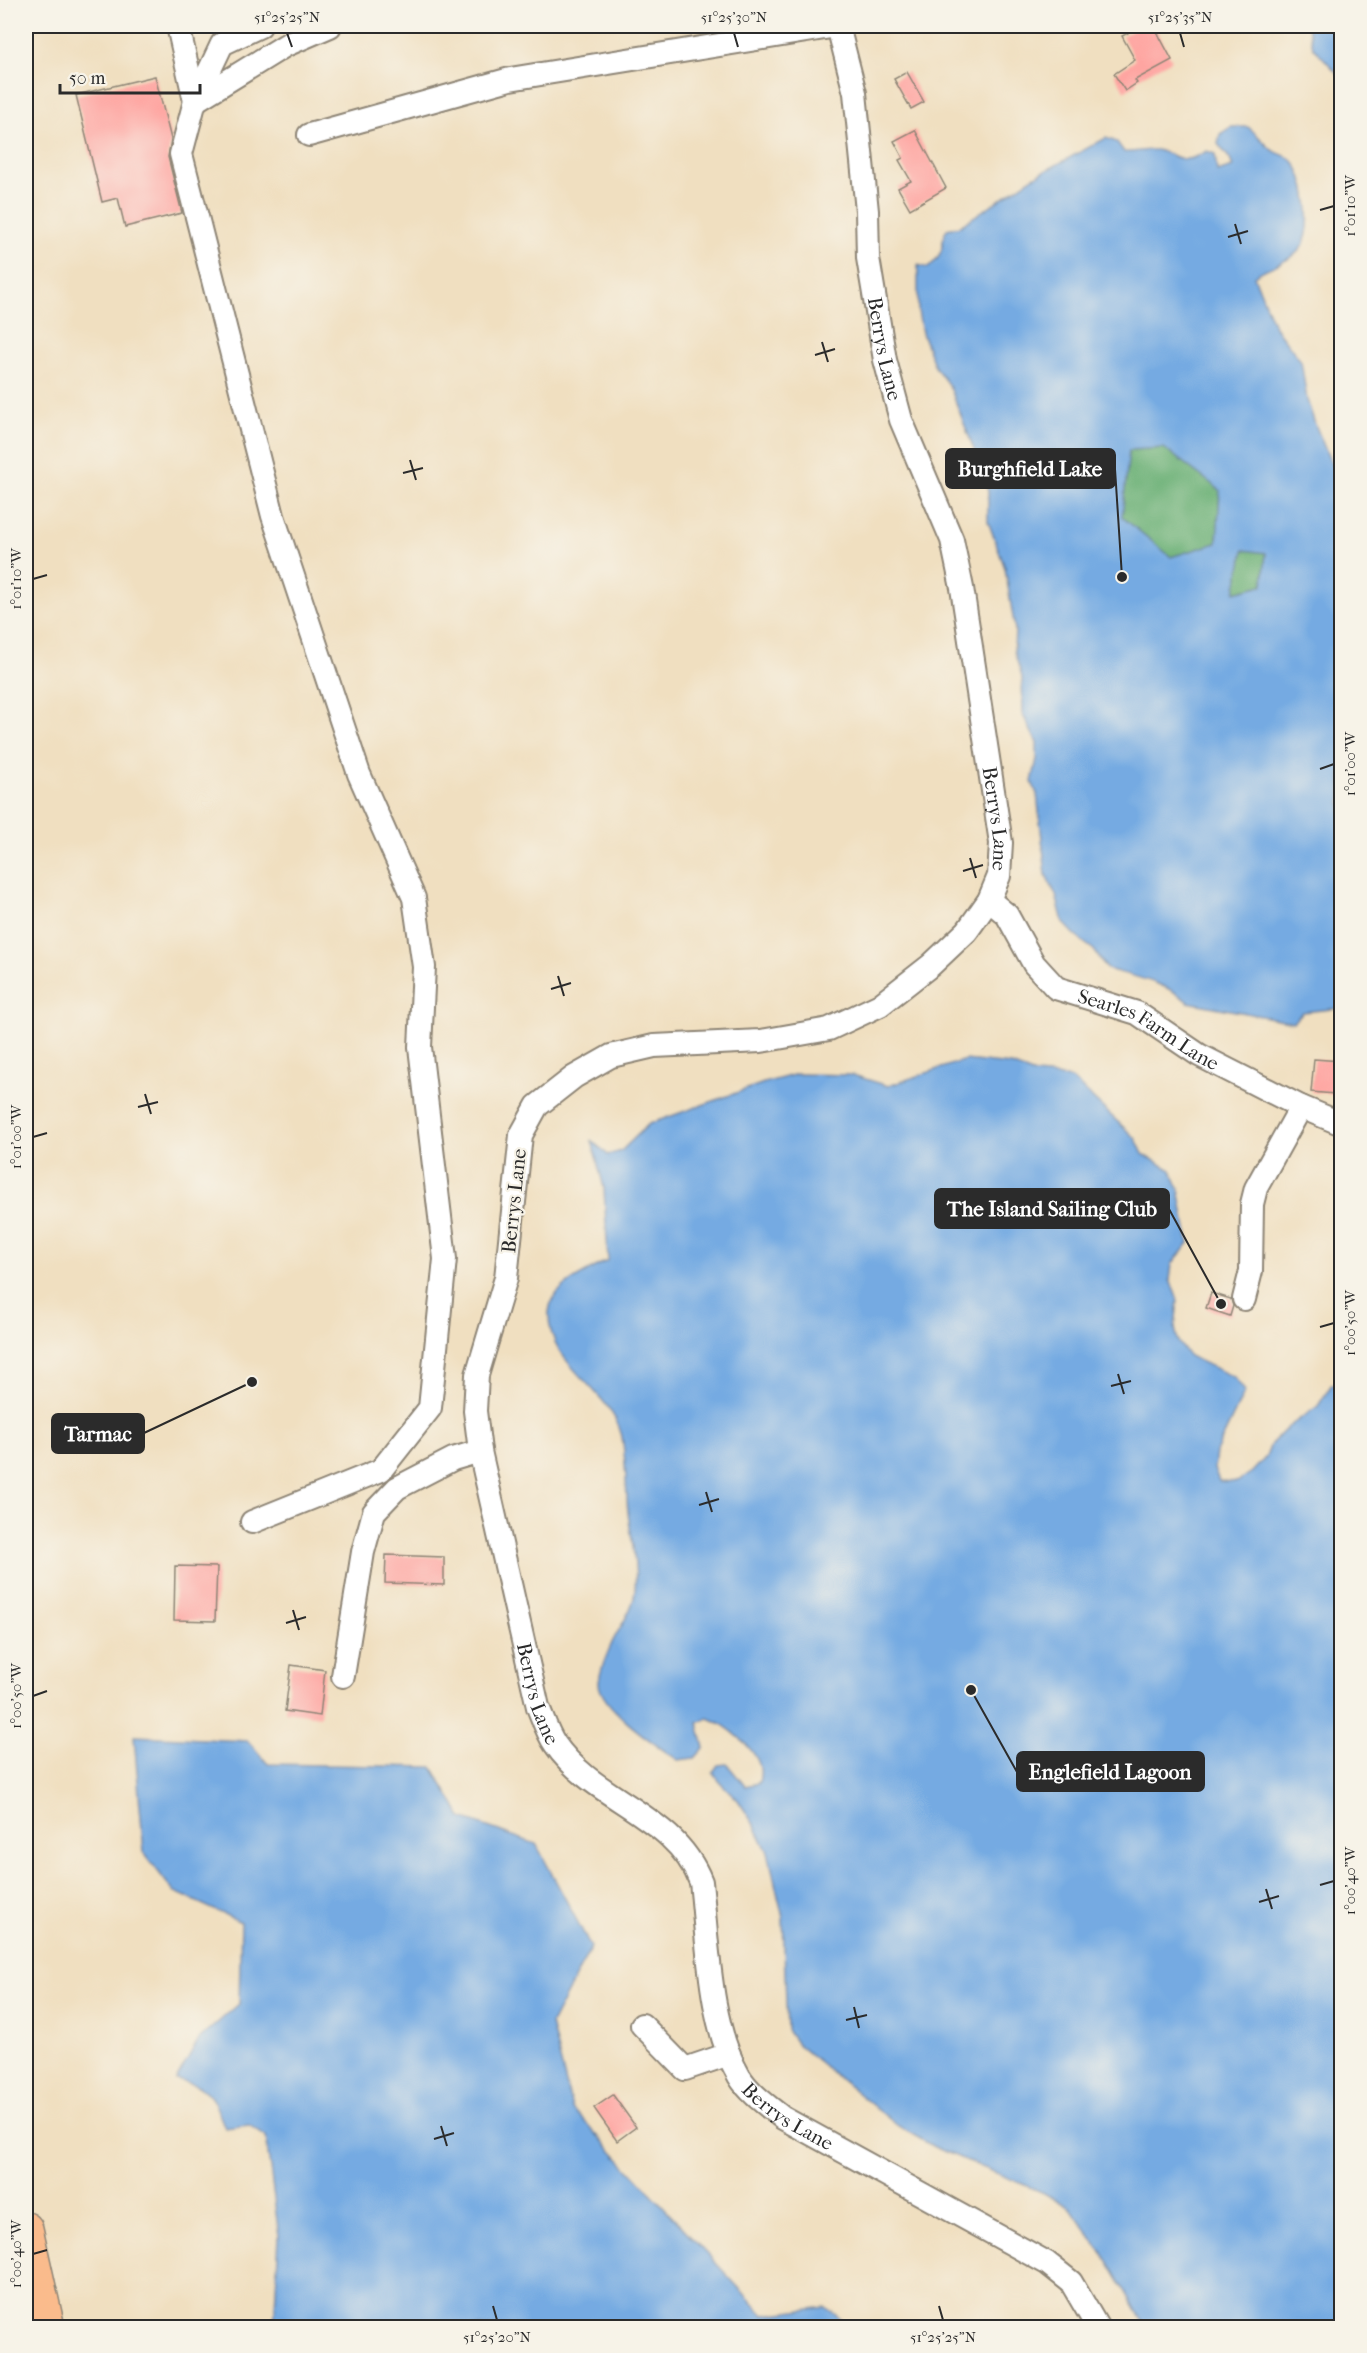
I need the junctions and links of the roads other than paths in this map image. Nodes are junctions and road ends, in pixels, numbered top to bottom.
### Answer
1 (178, 26) edge
2 (260, 26) edge
3 (330, 26) edge
4 (837, 26) edge
5 (195, 101) junction
6 (309, 135) dead end
7 (989, 900) junction
8 (1301, 1107) junction
9 (1341, 1124) edge
10 (1244, 1299) dead end
11 (480, 1451) junction
12 (252, 1522) dead end
13 (343, 1676) dead end
14 (642, 2025) dead end
15 (729, 2054) junction
16 (26, 2229) edge
17 (48, 2328) edge
18 (1098, 2328) edge

1 - 5 street
2 - 5 street
3 - 5 street
4 - 6 street
4 - 7 street, Berrys Lane
5 - 12 street
7 - 8 street, Searles Farm Lane
7 - 11 street, Berrys Lane
8 - 9 street, Searles Farm Lane
8 - 10 street
11 - 13 street
11 - 15 street, Berrys Lane
14 - 15 street
15 - 18 street, Berrys Lane
16 - 17 highway

